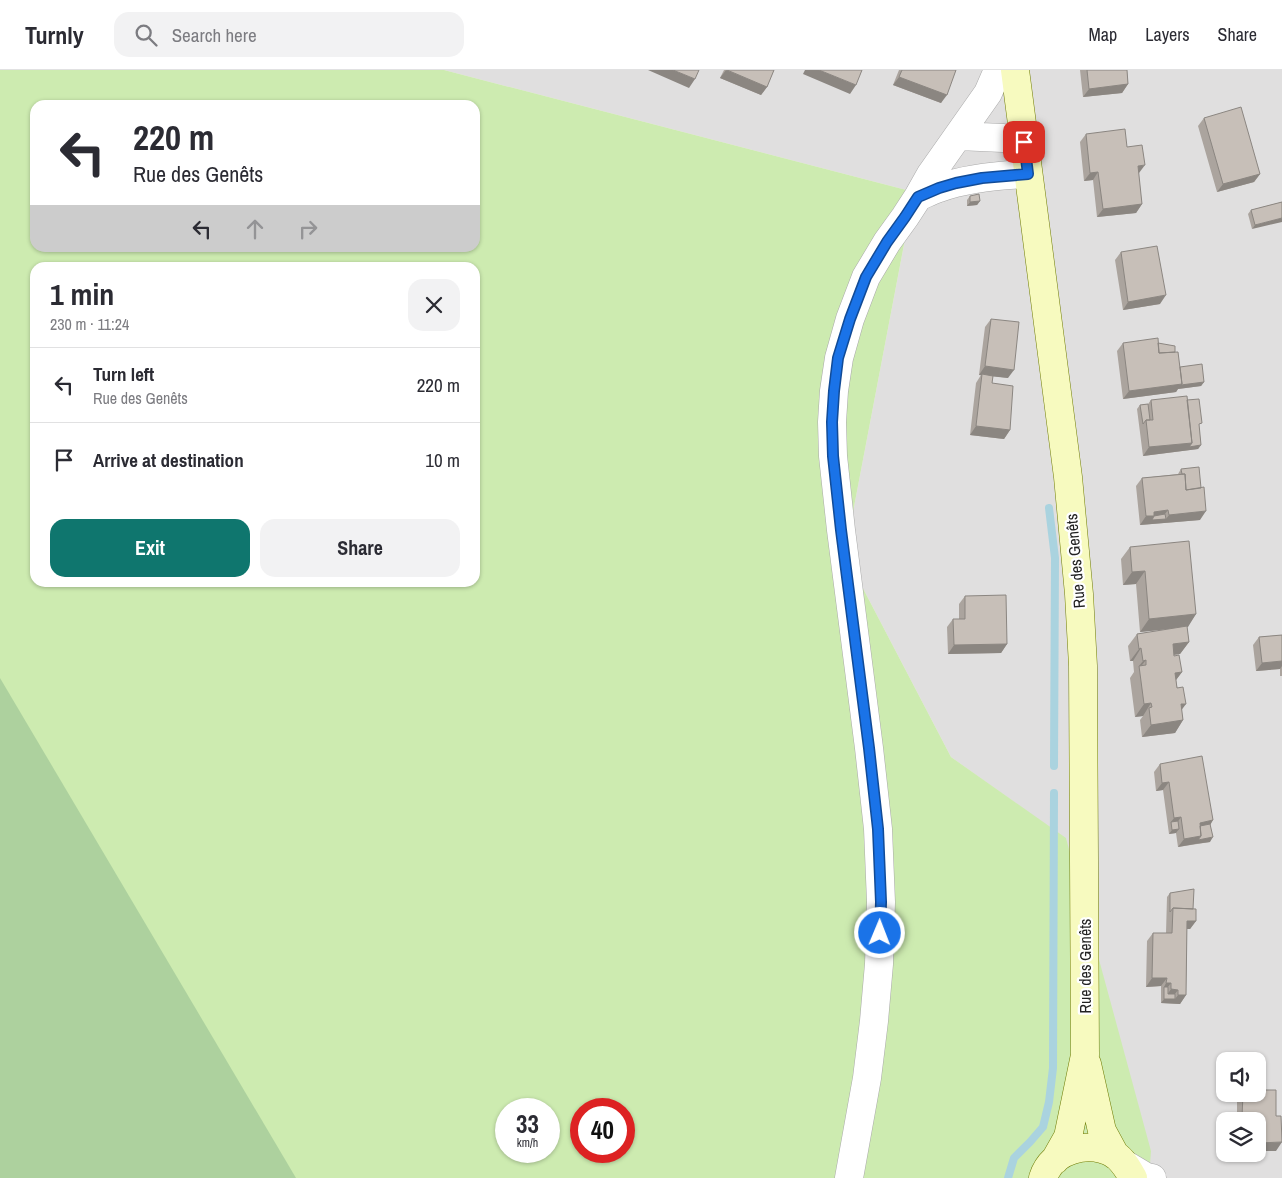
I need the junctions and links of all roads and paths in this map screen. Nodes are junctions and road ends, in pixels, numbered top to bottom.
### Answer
1 (998, 70) edge
2 (1015, 70) edge
3 (958, 136) junction
4 (1024, 142) junction
5 (1028, 174) junction
6 (918, 197) junction
7 (1086, 1055) junction
8 (1125, 1166) edge
9 (1049, 1169) edge
10 (849, 1178) edge
11 (1152, 1178) edge

1 - 3 street
2 - 4 main road, Rue des Genêts
3 - 4 street
3 - 6 street
4 - 5 main road, Rue des Genêts
5 - 6 street
5 - 7 main road, Rue des Genêts
6 - 10 street
7 - 8 main road, Rue des Genêts
7 - 9 main road, Rue des Genêts
8 - 9 main road
8 - 11 street

